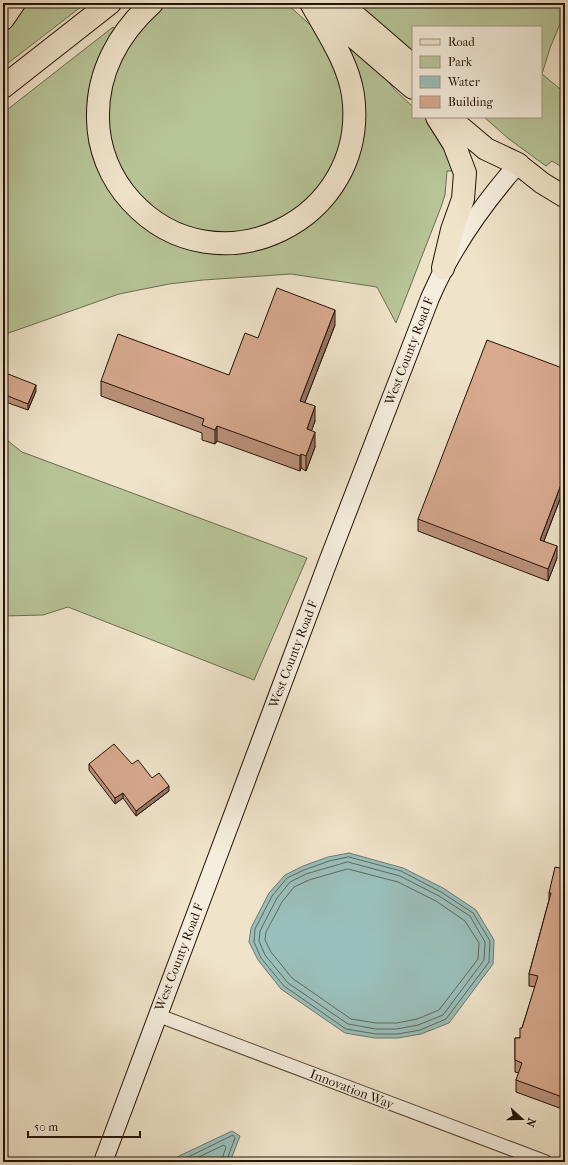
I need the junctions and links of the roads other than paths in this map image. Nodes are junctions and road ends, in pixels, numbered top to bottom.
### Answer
1 (14, 3) edge
2 (110, 3) edge
3 (152, 3) edge
4 (313, 3) edge
5 (340, 3) edge
6 (3, 19) edge
7 (412, 65) edge
8 (3, 87) edge
9 (412, 87) edge
10 (438, 118) edge
11 (449, 118) edge
12 (472, 118) edge
13 (518, 164) junction
14 (565, 197) edge
15 (443, 268) junction
16 (157, 1015) junction
17 (103, 1162) edge
18 (546, 1162) edge

1 - 6 highway
2 - 8 highway
3 - 4 highway
4 - 9 highway
5 - 7 highway
10 - 15 highway
11 - 13 highway
12 - 13 highway
13 - 14 main road
13 - 15 street, West County Road F
15 - 16 street, West County Road F
16 - 17 street, West County Road F
16 - 18 street, Innovation Way

